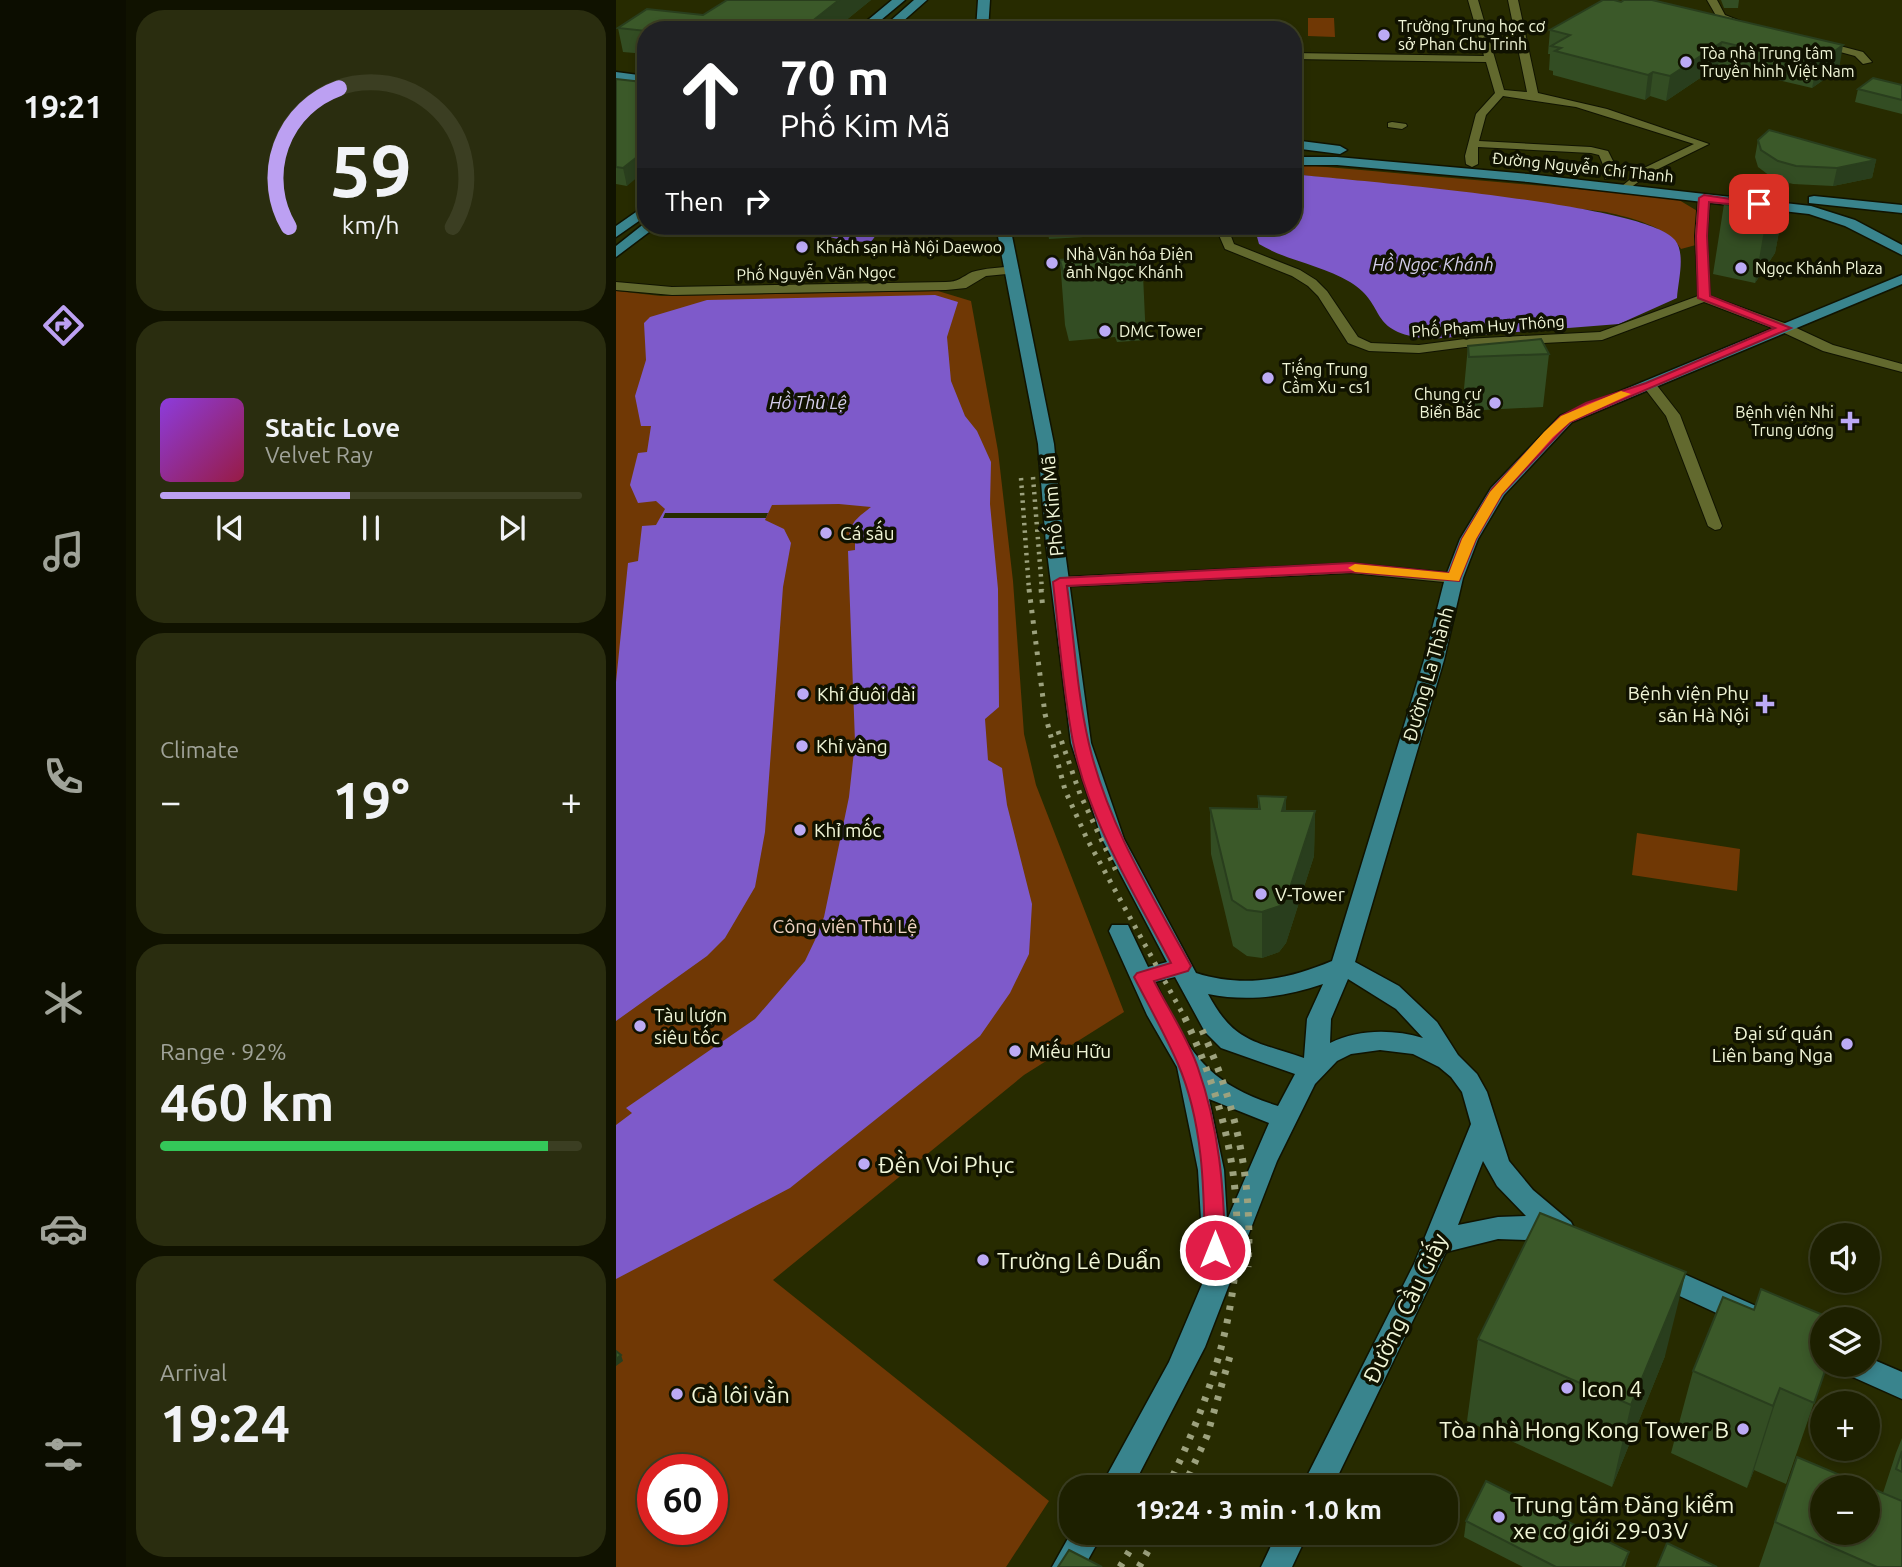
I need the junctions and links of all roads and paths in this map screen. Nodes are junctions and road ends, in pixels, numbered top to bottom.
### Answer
1 (899, 0) edge
2 (922, 0) edge
3 (984, 0) edge
4 (1473, 0) edge
5 (1513, 0) edge
6 (1712, 0) edge
7 (873, 21) edge
8 (897, 21) edge
9 (983, 21) edge
10 (1760, 29) edge
11 (1810, 42) edge
12 (1862, 55) dead end
13 (1302, 56) edge
14 (1488, 59) junction
15 (616, 68) edge
16 (637, 70) edge
17 (616, 76) edge
18 (637, 79) edge
19 (616, 85) edge
20 (637, 87) edge
21 (1500, 93) junction
22 (1534, 95) junction
23 (1476, 144) junction
24 (1302, 149) edge
25 (1302, 155) edge
26 (1339, 155) junction
27 (1302, 159) edge
28 (1472, 163) junction
29 (1609, 177) junction
30 (1636, 185) junction
31 (1704, 198) junction
32 (1813, 205) junction
33 (1902, 209) edge
34 (637, 216) edge
35 (637, 231) edge
36 (617, 232) edge
37 (639, 235) edge
38 (1005, 235) edge
39 (1225, 235) edge
40 (1902, 251) edge
41 (616, 253) edge
42 (1013, 270) junction
43 (1902, 279) edge
44 (616, 286) edge
45 (1704, 298) junction
46 (1786, 328) junction
47 (1902, 368) edge
48 (1650, 386) junction
49 (1714, 526) dead end
50 (1454, 578) junction
51 (1060, 582) junction
52 (1120, 931) dead end
53 (1342, 966) junction
54 (1185, 972) junction
55 (1143, 977) junction
56 (1449, 1060) junction
57 (1188, 1066) junction
58 (1314, 1068) junction
59 (1284, 1118) junction
60 (1483, 1125) junction
61 (1562, 1230) junction
62 (1591, 1243) edge
63 (1437, 1244) junction
64 (1637, 1264) edge
65 (1210, 1302) junction
66 (1775, 1328) edge
67 (1880, 1376) edge
68 (1902, 1386) edge
69 (1122, 1475) edge
70 (1322, 1475) edge
71 (1081, 1545) edge
72 (1287, 1545) edge
73 (1067, 1567) edge
74 (1276, 1567) edge

1 - 7 main road
2 - 8 main road
3 - 9 main road
4 - 14 street
5 - 22 street
6 - 10 street
11 - 12 street
13 - 14 street
14 - 21 street
15 - 16 main road
17 - 18 main road
19 - 20 main road
21 - 22 street
21 - 23 street
22 - 30 street
23 - 28 street
23 - 29 street
24 - 26 main road
25 - 26 main road
26 - 27 main road, Đường Nguyễn Chí Thanh
26 - 28 main road, Đường Nguyễn Chí Thanh
26 - 30 main road, Đường Nguyễn Chí Thanh
28 - 29 main road, Đường Nguyễn Chí Thanh
29 - 30 main road, Đường Nguyễn Chí Thanh
30 - 31 main road, Đường Nguyễn Chí Thanh
30 - 32 main road, Đường Nguyễn Chí Thanh
31 - 32 main road, Đường Nguyễn Chí Thanh
31 - 45 street
32 - 33 main road, Đường Nguyễn Chí Thanh
32 - 40 main road, Đường Nguyễn Chí Thanh
34 - 36 main road
35 - 36 main road
37 - 41 main road
38 - 42 main road, Phố Kim Mã
39 - 45 street, Phố Phạm Huy Thông
42 - 44 street, Phố Nguyễn Văn Ngọc
42 - 51 main road, Phố Kim Mã
43 - 46 main road, Đường La Thành
45 - 46 street
46 - 47 street
46 - 48 main road, Đường La Thành
48 - 49 street
48 - 50 main road, Đường La Thành
50 - 51 street
50 - 53 main road, Đường La Thành
51 - 54 main road, Phố Kim Mã
52 - 55 main road
53 - 54 main road
53 - 56 main road
53 - 58 main road, Đường La Thành
54 - 55 main road
54 - 58 main road, Phố Kim Mã
55 - 57 main road
56 - 58 main road
56 - 60 main road
57 - 59 main road
57 - 65 main road
58 - 59 main road
59 - 65 main road
60 - 61 main road
60 - 63 main road, Đường Cầu Giấy
61 - 62 main road
61 - 63 main road
63 - 70 main road, Đường Cầu Giấy
64 - 66 main road
65 - 69 main road
67 - 68 main road
71 - 73 main road
72 - 74 main road

